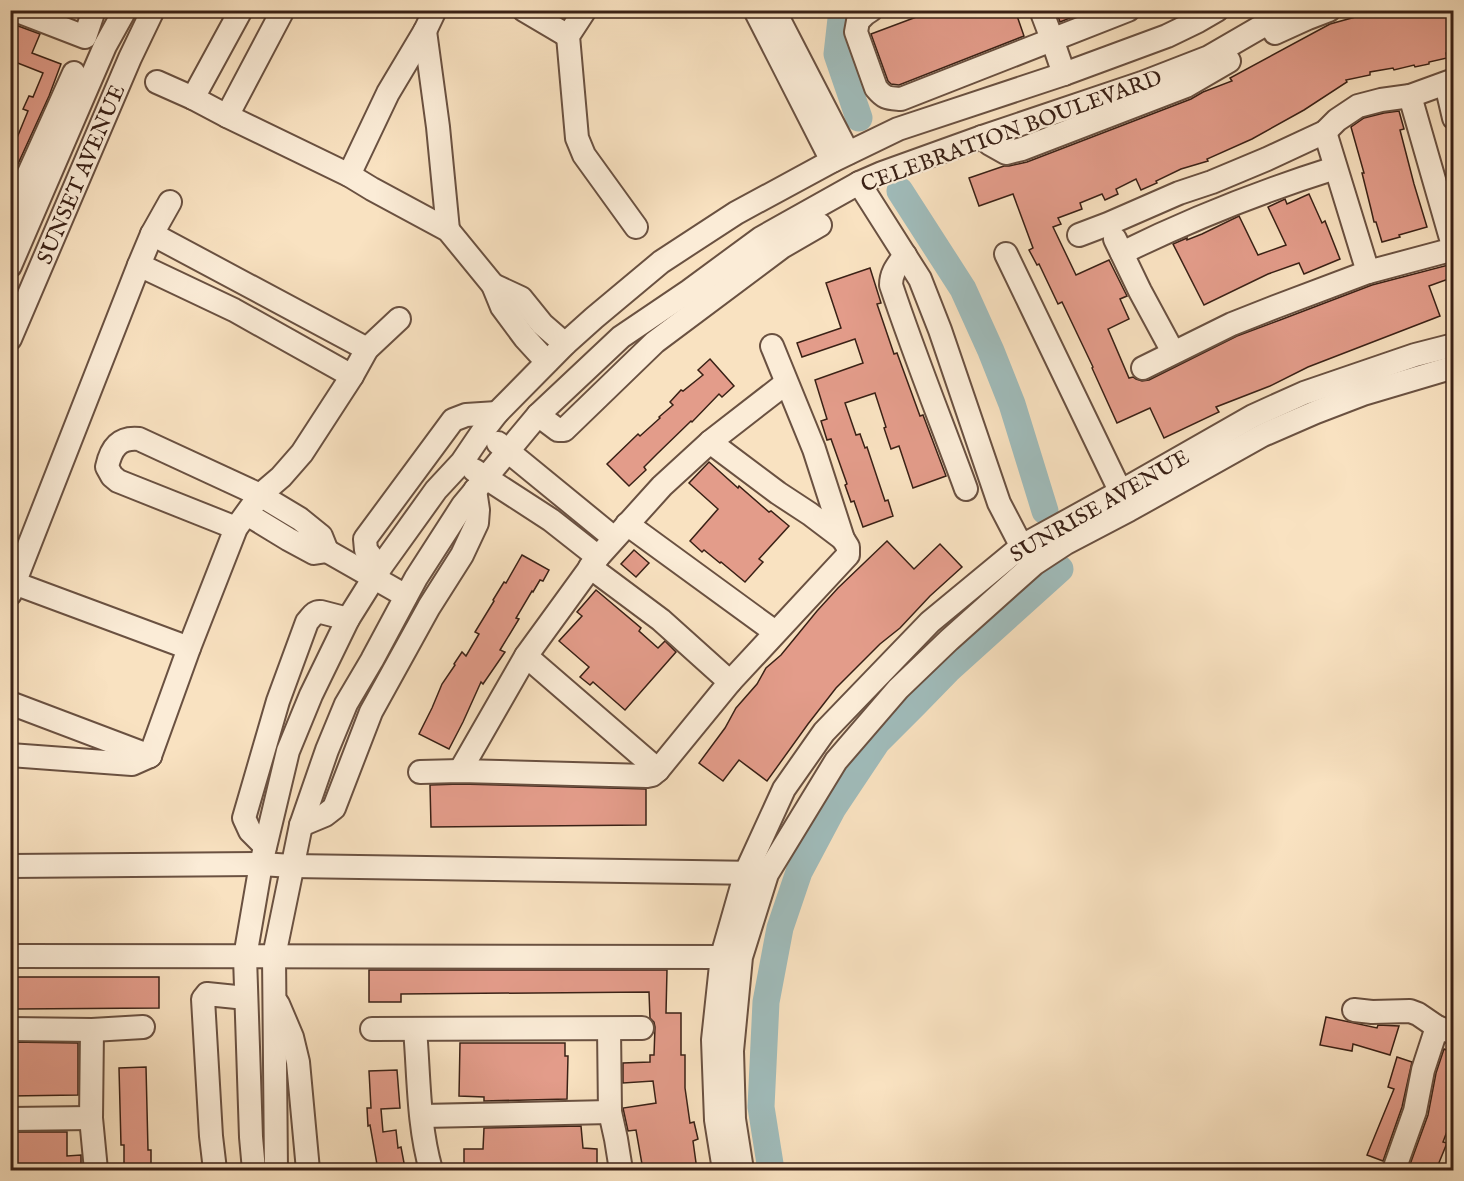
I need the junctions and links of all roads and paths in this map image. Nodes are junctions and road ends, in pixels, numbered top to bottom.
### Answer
1 (94, 10) edge
2 (125, 10) edge
3 (153, 10) edge
4 (241, 10) edge
5 (283, 10) edge
6 (435, 10) edge
7 (524, 10) edge
8 (585, 10) edge
9 (755, 10) edge
10 (774, 10) edge
11 (872, 10) edge
12 (1041, 10) edge
13 (1128, 10) edge
14 (1217, 10) edge
15 (1290, 10) edge
16 (1329, 10) edge
17 (12, 11) edge
18 (425, 31) junction
19 (568, 36) junction
20 (1053, 39) junction
21 (74, 73) dead end
22 (1064, 74) junction
23 (157, 82) dead end
24 (1450, 82) edge
25 (1410, 96) junction
26 (194, 98) junction
27 (901, 99) junction
28 (227, 116) junction
29 (1454, 118) edge
30 (898, 129) junction
31 (1325, 132) junction
32 (982, 137) junction
33 (840, 157) junction
34 (1335, 168) junction
35 (350, 175) junction
36 (859, 183) junction
37 (170, 202) dead end
38 (10, 215) edge
39 (1108, 224) junction
40 (820, 225) dead end
41 (636, 227) dead end
42 (448, 230) junction
43 (152, 234) junction
44 (1079, 235) dead end
45 (1454, 249) edge
46 (1122, 253) junction
47 (1006, 254) dead end
48 (905, 255) junction
49 (139, 265) junction
50 (10, 266) edge
51 (1368, 272) junction
52 (493, 285) junction
53 (399, 319) dead end
54 (10, 339) edge
55 (565, 344) junction
56 (1454, 345) edge
57 (772, 346) dead end
58 (367, 349) junction
59 (1173, 352) junction
60 (547, 362) junction
61 (1454, 367) edge
62 (1143, 368) dead end
63 (352, 376) junction
64 (786, 383) junction
65 (497, 413) junction
66 (538, 415) junction
67 (483, 430) junction
68 (710, 442) junction
69 (508, 452) junction
70 (462, 462) junction
71 (480, 484) junction
72 (966, 489) dead end
73 (260, 495) junction
74 (1125, 501) junction
75 (300, 519) junction
76 (242, 521) junction
77 (620, 531) junction
78 (288, 539) junction
79 (843, 539) junction
80 (327, 551) junction
81 (1028, 555) junction
82 (594, 562) junction
83 (377, 573) junction
84 (12, 588) edge
85 (406, 596) junction
86 (348, 619) junction
87 (775, 632) junction
88 (189, 648) junction
89 (526, 656) junction
90 (730, 682) junction
91 (10, 704) edge
92 (10, 755) edge
93 (150, 756) junction
94 (658, 770) junction
95 (460, 771) junction
96 (420, 772) dead end
97 (301, 825) junction
98 (263, 855) junction
99 (10, 866) edge
100 (292, 866) junction
101 (757, 873) junction
102 (10, 956) edge
103 (274, 956) junction
104 (245, 957) junction
105 (731, 957) junction
106 (274, 995) junction
107 (246, 998) junction
108 (1354, 1010) dead end
109 (143, 1027) dead end
110 (642, 1028) dead end
111 (10, 1029) edge
112 (372, 1029) dead end
113 (415, 1029) junction
114 (609, 1029) junction
115 (92, 1030) junction
116 (1445, 1030) edge
117 (610, 1112) junction
118 (422, 1116) junction
119 (91, 1118) junction
120 (10, 1119) edge
121 (96, 1170) edge
122 (215, 1170) edge
123 (254, 1170) edge
124 (276, 1170) edge
125 (308, 1170) edge
126 (431, 1170) edge
127 (621, 1170) edge
128 (724, 1170) edge
129 (742, 1170) edge
130 (1394, 1170) edge

1 - 17 street
2 - 50 street, SUNSET AVENUE
3 - 54 street, SUNSET AVENUE
4 - 26 street
5 - 28 street
6 - 18 street
7 - 19 street
8 - 19 street
9 - 33 street
10 - 33 street
11 - 27 street
12 - 20 street
13 - 20 street
14 - 22 street, CELEBRATION BOULEVARD
15 - 32 street, CELEBRATION BOULEVARD
16 - 32 street
18 - 35 street
18 - 42 street
19 - 41 street
20 - 22 street
20 - 27 street
21 - 38 street
22 - 30 street, CELEBRATION BOULEVARD
23 - 26 street
24 - 25 street
24 - 29 street
25 - 31 street
25 - 45 street
26 - 28 street
27 - 30 street
28 - 35 street
30 - 33 street, CELEBRATION BOULEVARD
31 - 34 street
31 - 39 street
32 - 36 street, CELEBRATION BOULEVARD
33 - 55 street, CELEBRATION BOULEVARD
34 - 46 street
34 - 51 street
35 - 42 street
36 - 48 street
36 - 66 street, CELEBRATION BOULEVARD
37 - 43 street
39 - 44 street
39 - 46 street
40 - 66 street
42 - 52 street
43 - 49 street
43 - 58 street
45 - 51 street
46 - 59 street
47 - 74 street
48 - 72 street
48 - 81 street
49 - 63 street
49 - 84 street
51 - 59 street
52 - 55 street
52 - 60 street
53 - 58 street
55 - 60 street, CELEBRATION BOULEVARD
56 - 74 street, SUNRISE AVENUE
57 - 64 street
58 - 63 street
59 - 62 street
60 - 65 street, CELEBRATION BOULEVARD
61 - 74 street, SUNRISE AVENUE
63 - 73 street
64 - 68 street
64 - 79 street
65 - 67 street, CELEBRATION BOULEVARD
65 - 83 street
66 - 69 street, CELEBRATION BOULEVARD
67 - 69 street
67 - 70 street, CELEBRATION BOULEVARD
68 - 77 street
68 - 79 street
69 - 71 street, CELEBRATION BOULEVARD
69 - 77 street
70 - 71 street
70 - 83 street, CELEBRATION BOULEVARD
71 - 82 street
71 - 85 street, CELEBRATION BOULEVARD
71 - 97 street
73 - 75 street
73 - 76 street
73 - 76 street
74 - 81 street, SUNRISE AVENUE
75 - 78 street
75 - 80 street
76 - 78 street
76 - 88 street
77 - 82 street
77 - 87 street
78 - 80 street
79 - 87 street
80 - 83 street
81 - 101 street, SUNRISE AVENUE
82 - 89 street
82 - 90 street
83 - 85 street
83 - 86 street, CELEBRATION BOULEVARD
84 - 88 street
85 - 97 street, CELEBRATION BOULEVARD
86 - 98 street, CELEBRATION BOULEVARD
86 - 98 street
87 - 90 street
88 - 93 street
89 - 94 street
89 - 95 street
90 - 94 street
91 - 93 street
92 - 93 street
94 - 95 street
95 - 96 street
97 - 100 street, CELEBRATION BOULEVARD
98 - 99 street
98 - 100 street
98 - 104 street, CELEBRATION BOULEVARD
100 - 101 street
100 - 103 street, CELEBRATION BOULEVARD
101 - 105 street, SUNRISE AVENUE
102 - 104 street
103 - 104 street
103 - 105 street
103 - 106 street, CELEBRATION BOULEVARD
104 - 107 street, CELEBRATION BOULEVARD
105 - 128 street, SUNRISE AVENUE
105 - 129 street, SUNRISE AVENUE
106 - 124 street, CELEBRATION BOULEVARD
106 - 125 street
107 - 122 street
107 - 123 street, CELEBRATION BOULEVARD
108 - 116 street
109 - 115 street
110 - 114 street
111 - 115 street
112 - 113 street
113 - 114 street
113 - 118 street
114 - 117 street
115 - 119 street
116 - 130 street
117 - 118 street
117 - 127 street
118 - 126 street
119 - 120 street
119 - 121 street

